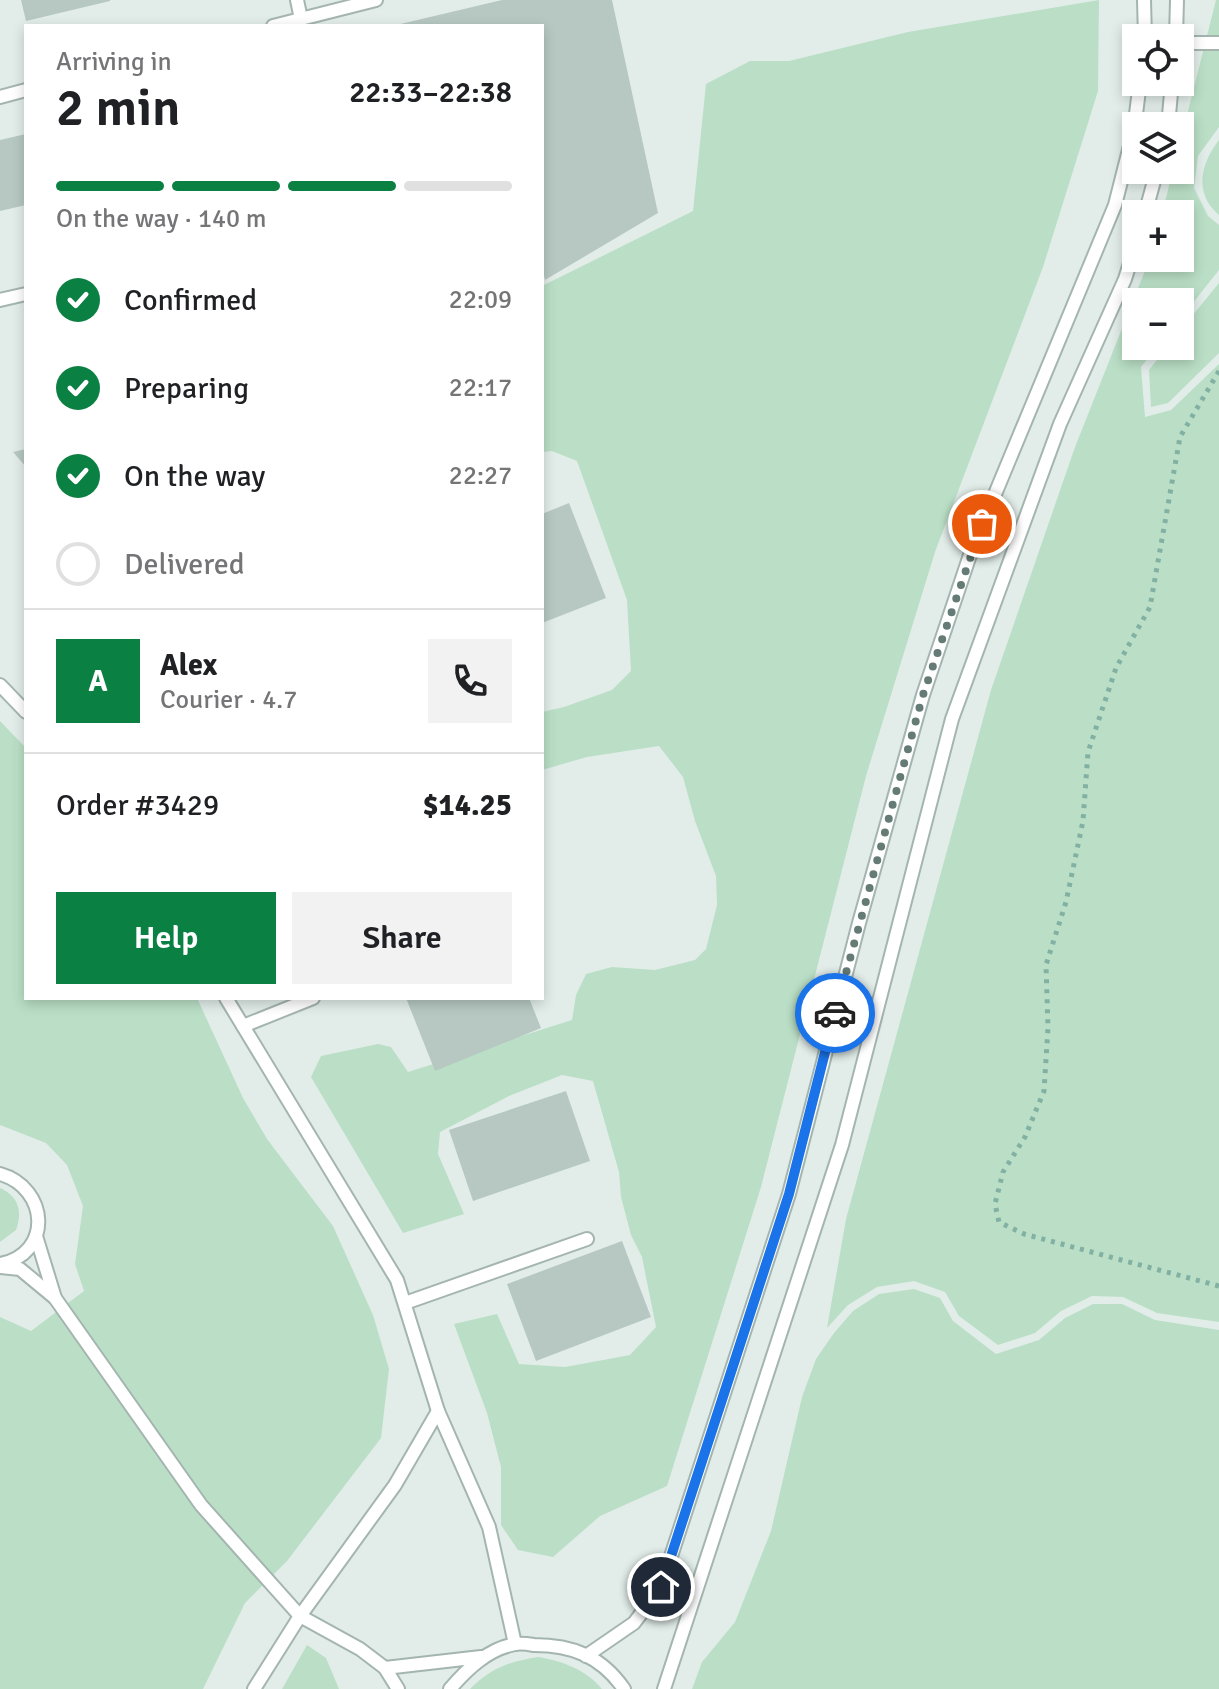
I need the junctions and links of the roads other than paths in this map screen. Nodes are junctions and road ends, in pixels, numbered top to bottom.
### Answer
1 (297, 0) edge
2 (376, 0) edge
3 (1144, 0) edge
4 (1177, 0) edge
5 (301, 19) junction
6 (281, 24) edge
7 (1145, 24) edge
8 (1176, 24) edge
9 (1194, 43) edge
10 (1219, 43) edge
11 (24, 91) edge
12 (1138, 96) edge
13 (0, 97) edge
14 (1127, 272) edge
15 (24, 294) edge
16 (0, 300) edge
17 (0, 685) edge
18 (24, 710) edge
19 (227, 1000) edge
20 (308, 1000) edge
21 (243, 1026) junction
22 (0, 1174) edge
23 (36, 1236) junction
24 (587, 1239) dead end
25 (0, 1265) edge
26 (55, 1298) junction
27 (405, 1303) junction
28 (438, 1411) junction
29 (300, 1616) junction
30 (515, 1644) junction
31 (586, 1656) junction
32 (484, 1657) junction
33 (385, 1668) junction
34 (254, 1689) edge
35 (398, 1689) edge
36 (450, 1689) edge
37 (624, 1689) edge
38 (664, 1689) edge

1 - 5 lane
2 - 5 lane
3 - 7 lane
4 - 8 lane
5 - 6 lane
9 - 10 lane
11 - 13 lane
12 - 31 lane
14 - 38 lane
15 - 16 lane
17 - 18 lane
19 - 21 lane
20 - 21 lane
21 - 27 lane
22 - 23 lane
23 - 25 lane
23 - 26 lane
24 - 27 lane
25 - 26 lane
26 - 29 lane
27 - 28 lane
28 - 29 lane
28 - 30 lane
29 - 33 lane
29 - 34 lane
30 - 31 lane
30 - 32 lane
31 - 37 lane
32 - 33 lane
32 - 36 lane
33 - 35 lane

